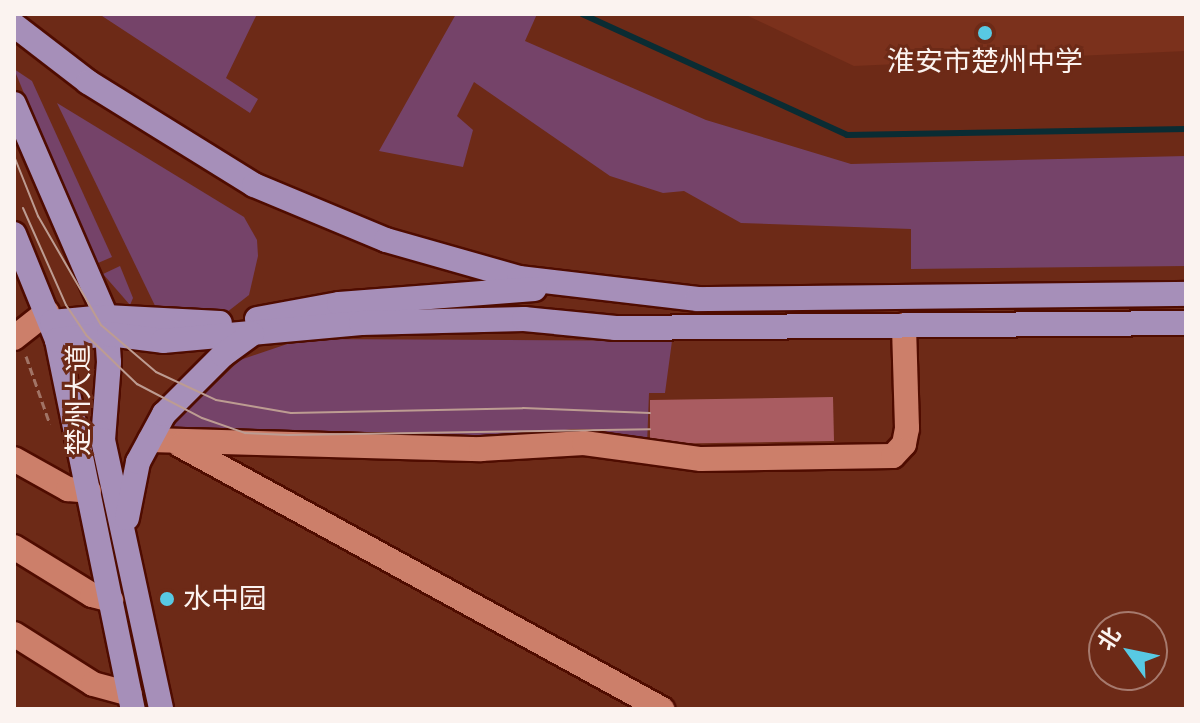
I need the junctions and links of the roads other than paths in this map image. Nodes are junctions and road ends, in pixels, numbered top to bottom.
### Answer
1 (14, 25) edge
2 (14, 104) edge
3 (14, 234) edge
4 (596, 284) junction
5 (1186, 294) edge
6 (1043, 295) junction
7 (1186, 323) edge
8 (1047, 324) junction
9 (52, 325) junction
10 (904, 325) junction
11 (107, 326) junction
12 (254, 333) junction
13 (14, 338) edge
14 (150, 440) junction
15 (176, 443) junction
16 (14, 459) edge
17 (89, 491) junction
18 (125, 546) junction
19 (14, 547) edge
20 (111, 600) junction
21 (14, 634) edge
22 (131, 702) edge
23 (161, 709) edge
24 (662, 709) edge

1 - 4 main road
2 - 11 main road, 楚州大道
3 - 9 main road, 楚州大道
4 - 6 main road
4 - 11 main road
5 - 6 main road
6 - 8 main road
7 - 8 main road
8 - 10 main road
9 - 11 main road
9 - 13 street
9 - 17 main road, 楚州大道
10 - 12 main road
10 - 15 street
11 - 12 main road
11 - 18 main road, 楚州大道
12 - 14 main road
14 - 15 street
14 - 18 main road
15 - 24 street
16 - 17 street
17 - 20 main road, 楚州大道
18 - 23 main road, 楚州大道
19 - 20 street
20 - 22 main road, 楚州大道
21 - 22 street

